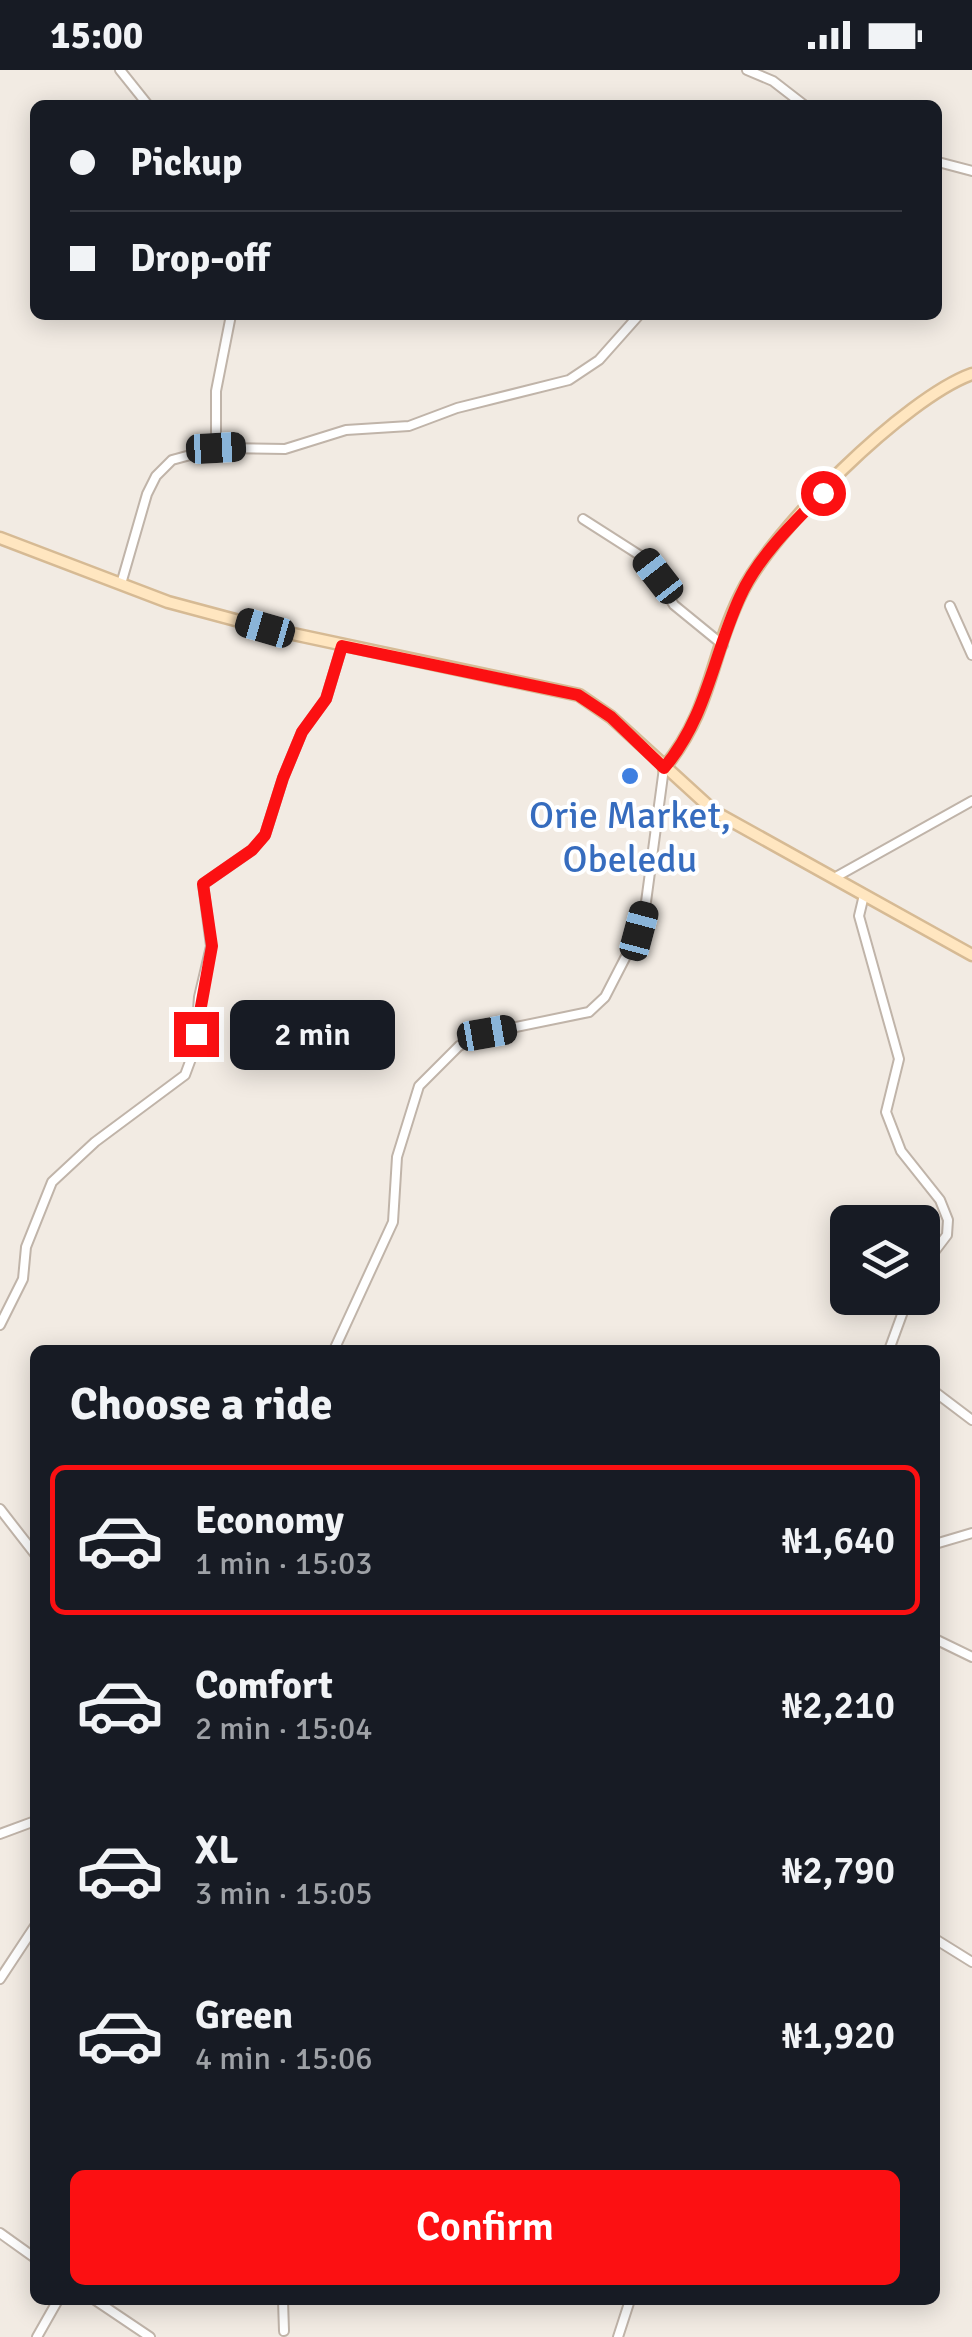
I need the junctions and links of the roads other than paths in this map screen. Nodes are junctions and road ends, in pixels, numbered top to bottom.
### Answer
1 (120, 70) edge
2 (747, 70) edge
3 (768, 70) edge
4 (772, 82) junction
5 (144, 100) edge
6 (797, 100) edge
7 (942, 163) edge
8 (972, 171) edge
9 (230, 320) edge
10 (635, 320) edge
11 (972, 374) edge
12 (216, 448) junction
13 (583, 518) dead end
14 (0, 538) edge
15 (121, 584) junction
16 (950, 606) dead end
17 (723, 645) junction
18 (342, 646) junction
19 (972, 655) edge
20 (664, 768) junction
21 (972, 800) edge
22 (834, 878) junction
23 (864, 895) junction
24 (972, 955) edge
25 (940, 1244) edge
26 (902, 1315) edge
27 (0, 1325) edge
28 (336, 1345) edge
29 (892, 1345) edge
30 (940, 1396) edge
31 (972, 1420) edge
32 (0, 1509) edge
33 (972, 1533) edge
34 (940, 1543) edge
35 (30, 1548) edge
36 (940, 1642) edge
37 (972, 1658) edge
38 (30, 1823) edge
39 (0, 1834) edge
40 (30, 1934) edge
41 (940, 1942) edge
42 (972, 1962) edge
43 (0, 1979) edge
44 (0, 2234) edge
45 (30, 2255) edge
46 (55, 2305) edge
47 (102, 2305) edge
48 (283, 2305) edge
49 (628, 2305) edge
50 (284, 2331) dead end
51 (37, 2337) edge
52 (150, 2337) edge
53 (618, 2337) edge

1 - 5 street
2 - 4 street
3 - 4 street
4 - 6 street
7 - 8 street
9 - 12 street
10 - 12 street
11 - 17 main road
12 - 15 street
13 - 17 street
14 - 15 main road
15 - 18 main road
16 - 19 street
17 - 20 main road
18 - 20 main road
18 - 27 street
20 - 22 main road
20 - 28 street
21 - 22 street
22 - 23 main road
23 - 24 main road
23 - 25 street
26 - 29 street
30 - 31 street
32 - 35 street
33 - 34 street
36 - 37 street
38 - 39 street
40 - 43 street
41 - 42 street
44 - 45 street
46 - 51 street
47 - 52 street
48 - 50 street
49 - 53 street

